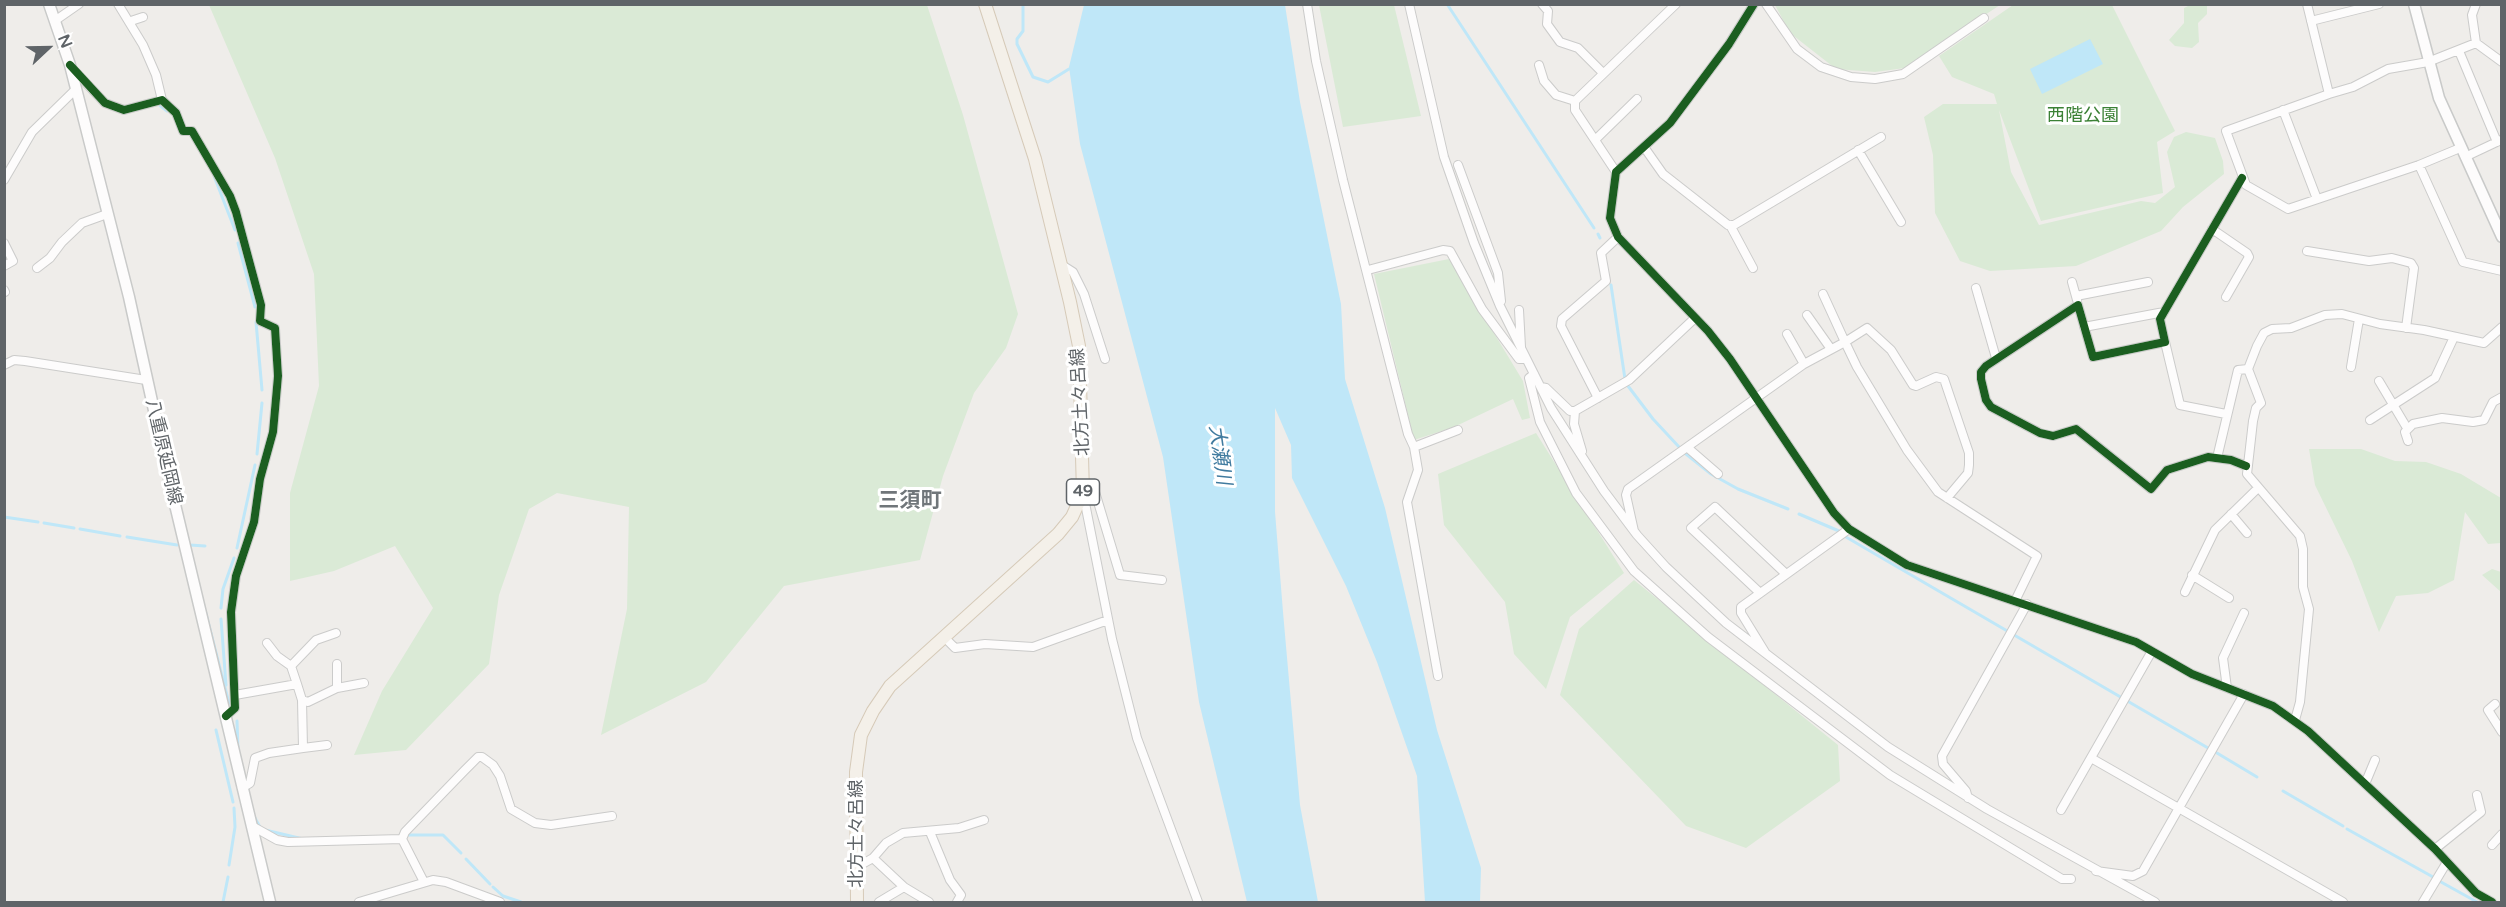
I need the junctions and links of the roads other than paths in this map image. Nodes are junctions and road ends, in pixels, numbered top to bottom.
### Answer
1 (79, 4) edge
2 (118, 4) edge
3 (985, 4) edge
4 (1307, 4) edge
5 (1409, 4) edge
6 (1542, 4) edge
7 (1676, 4) edge
8 (1754, 4) edge
9 (1766, 4) edge
10 (2307, 4) edge
11 (2379, 4) edge
12 (2414, 4) edge
13 (2476, 4) edge
14 (51, 6) edge
15 (143, 17) dead end
16 (1984, 18) dead end
17 (56, 20) junction
18 (131, 21) junction
19 (2311, 21) junction
20 (2476, 43) junction
21 (2459, 51) junction
22 (2428, 62) junction
23 (2502, 62) edge
24 (70, 65) junction
25 (1539, 65) dead end
26 (1603, 73) junction
27 (76, 89) junction
28 (2329, 94) junction
29 (1637, 99) dead end
30 (162, 100) junction
31 (1575, 101) junction
32 (2283, 110) junction
33 (1881, 137) dead end
34 (1596, 139) junction
35 (2499, 141) edge
36 (1644, 147) junction
37 (1858, 150) junction
38 (2462, 152) junction
39 (1458, 165) dead end
40 (2419, 165) junction
41 (1616, 172) junction
42 (2242, 178) junction
43 (4, 180) edge
44 (2317, 199) junction
45 (107, 214) junction
46 (1901, 222) dead end
47 (1730, 225) junction
48 (2212, 229) junction
49 (1618, 237) junction
50 (2502, 237) edge
51 (4, 243) edge
52 (2307, 251) dead end
53 (1062, 265) junction
54 (4, 266) edge
55 (37, 268) dead end
56 (1754, 268) dead end
57 (1368, 270) junction
58 (2502, 271) edge
59 (2072, 282) dead end
60 (2148, 282) dead end
61 (1976, 288) dead end
62 (1823, 294) dead end
63 (2076, 296) junction
64 (2226, 297) dead end
65 (2078, 305) junction
66 (1500, 306) junction
67 (1519, 310) dead end
68 (2164, 312) junction
69 (1807, 315) dead end
70 (1695, 318) junction
71 (2359, 320) junction
72 (2084, 327) junction
73 (2502, 327) edge
74 (2406, 328) junction
75 (1787, 334) dead end
76 (2454, 337) junction
77 (1845, 342) junction
78 (2165, 342) junction
79 (1831, 350) junction
80 (1524, 355) junction
81 (1996, 358) junction
82 (1105, 359) dead end
83 (1804, 364) junction
84 (4, 365) edge
85 (2351, 367) dead end
86 (2248, 369) junction
87 (1533, 374) junction
88 (146, 380) junction
89 (2379, 381) dead end
90 (1541, 387) junction
91 (2502, 397) edge
92 (1598, 398) junction
93 (1756, 398) junction
94 (2395, 406) junction
95 (1575, 411) junction
96 (2226, 414) junction
97 (2370, 420) dead end
98 (2407, 428) junction
99 (1458, 430) dead end
100 (2408, 441) dead end
101 (1414, 447) junction
102 (1688, 448) junction
103 (2217, 458) junction
104 (1584, 461) junction
105 (2246, 466) junction
106 (1718, 474) dead end
107 (1083, 487) junction
108 (2257, 489) junction
109 (1947, 498) junction
110 (2230, 514) junction
111 (1849, 529) junction
112 (1634, 531) junction
113 (2247, 533) dead end
114 (1786, 574) junction
115 (2192, 575) junction
116 (1162, 580) dead end
117 (1759, 592) junction
118 (2185, 592) dead end
119 (2229, 598) dead end
120 (2016, 599) junction
121 (2027, 604) junction
122 (2244, 613) dead end
123 (1108, 620) junction
124 (336, 633) dead end
125 (944, 637) junction
126 (267, 643) dead end
127 (2152, 651) junction
128 (1769, 658) junction
129 (337, 664) dead end
130 (291, 666) junction
131 (1438, 676) dead end
132 (364, 683) dead end
133 (297, 684) junction
134 (337, 688) junction
135 (2227, 688) junction
136 (2244, 694) junction
137 (235, 695) junction
138 (302, 700) junction
139 (2495, 704) dead end
140 (226, 716) junction
141 (2295, 720) junction
142 (2502, 732) edge
143 (327, 745) dead end
144 (303, 748) junction
145 (2091, 758) junction
146 (2375, 760) dead end
147 (2365, 784) junction
148 (242, 788) junction
149 (2477, 795) dead end
150 (1968, 798) junction
151 (2179, 807) junction
152 (2061, 810) dead end
153 (612, 816) dead end
154 (984, 820) dead end
155 (252, 826) junction
156 (930, 832) junction
157 (2502, 834) edge
158 (402, 839) junction
159 (2492, 845) dead end
160 (2435, 849) junction
161 (873, 858) junction
162 (2447, 862) junction
163 (857, 867) junction
164 (2094, 871) junction
165 (2071, 879) dead end
166 (424, 882) junction
167 (904, 887) junction
168 (270, 903) edge
169 (359, 903) edge
170 (500, 903) edge
171 (857, 903) edge
172 (879, 903) edge
173 (928, 903) edge
174 (957, 903) edge
175 (1198, 903) edge
176 (2155, 903) edge
177 (2343, 903) edge
178 (2423, 903) edge
179 (2492, 903) edge

1 - 17 street
2 - 18 street
3 - 53 main road, 北方土々呂線 / 49
4 - 57 street
5 - 66 street
6 - 26 street
7 - 26 street
8 - 36 street
9 - 16 street
10 - 19 street
11 - 19 street
12 - 22 main road
13 - 20 street
14 - 17 main road, 八重原延岡線
15 - 18 street
17 - 24 main road, 八重原延岡線
18 - 30 street
19 - 28 street
20 - 21 street
20 - 23 street
21 - 22 street
21 - 35 street
22 - 28 street
22 - 38 main road
24 - 27 main road, 八重原延岡線
24 - 30 street
25 - 31 street
26 - 31 street
27 - 43 street
27 - 45 main road, 八重原延岡線
28 - 32 street
29 - 34 street
30 - 137 street
31 - 34 street
32 - 42 street
32 - 44 street
33 - 37 street
34 - 41 street
35 - 38 street
36 - 41 street
36 - 47 street
37 - 46 street
37 - 47 street
38 - 40 street
38 - 50 main road
39 - 66 street
40 - 44 street
40 - 58 street
41 - 49 street
42 - 44 street
42 - 48 street
45 - 55 street
45 - 88 main road, 八重原延岡線
47 - 56 street
48 - 64 street
48 - 68 street
49 - 70 street
49 - 92 street
51 - 54 street
52 - 74 street
53 - 82 street
53 - 107 main road, 北方土々呂線 / 49
57 - 80 street
57 - 101 street
59 - 63 street
60 - 63 street
61 - 81 street
62 - 77 street
63 - 65 street
65 - 72 street
65 - 81 street
66 - 80 street
67 - 80 street
68 - 72 street
68 - 78 street
69 - 79 street
70 - 92 street
70 - 93 street
71 - 74 street
71 - 85 street
71 - 86 street
72 - 78 street
73 - 76 street
74 - 76 street
75 - 83 street
76 - 94 street
77 - 79 street
77 - 109 street
77 - 109 street
78 - 96 street
79 - 83 street
80 - 87 street
81 - 103 street
83 - 93 street
84 - 88 street
86 - 96 street
86 - 105 street
87 - 90 street
87 - 165 street
88 - 140 main road, 八重原延岡線
89 - 94 street
90 - 95 street
90 - 104 street
91 - 98 street
92 - 95 street
93 - 102 street
93 - 111 street
94 - 97 street
94 - 98 street
95 - 104 street
96 - 103 street
98 - 100 street
99 - 101 street
101 - 131 street
102 - 106 street
102 - 112 street
103 - 105 street
104 - 112 street
105 - 108 street
107 - 116 street
107 - 123 street
107 - 125 main road, 北方土々呂線 / 49
108 - 110 street
108 - 141 street
109 - 120 street
110 - 113 street
110 - 115 street
111 - 114 street
111 - 120 street
112 - 128 street
114 - 117 street
114 - 117 street
115 - 118 street
115 - 119 street
117 - 128 street
120 - 121 street
121 - 127 street
121 - 150 street
122 - 135 street
123 - 125 street
123 - 175 street
124 - 130 street
125 - 163 main road, 北方土々呂線 / 49
126 - 130 street
127 - 135 street
127 - 145 street
128 - 150 street
129 - 134 street
130 - 133 street
132 - 134 street
133 - 137 street
133 - 138 street
134 - 138 street
135 - 136 street
136 - 141 street
136 - 151 street
137 - 140 street
138 - 144 street
139 - 142 street
140 - 148 main road, 八重原延岡線
141 - 147 street
143 - 144 street
144 - 148 street
145 - 151 street
145 - 152 street
146 - 147 street
147 - 160 street
148 - 155 main road, 八重原延岡線
149 - 160 street
150 - 164 street
151 - 164 street
151 - 177 street
153 - 158 street
154 - 156 street
155 - 158 street
155 - 168 main road, 八重原延岡線
156 - 161 street
156 - 174 street
157 - 159 street
158 - 166 street
160 - 162 street
161 - 163 street
161 - 167 street
162 - 178 street
162 - 179 street
163 - 171 main road, 北方土々呂線 / 49
164 - 176 street
166 - 169 street
166 - 170 street
167 - 172 street
167 - 173 street

